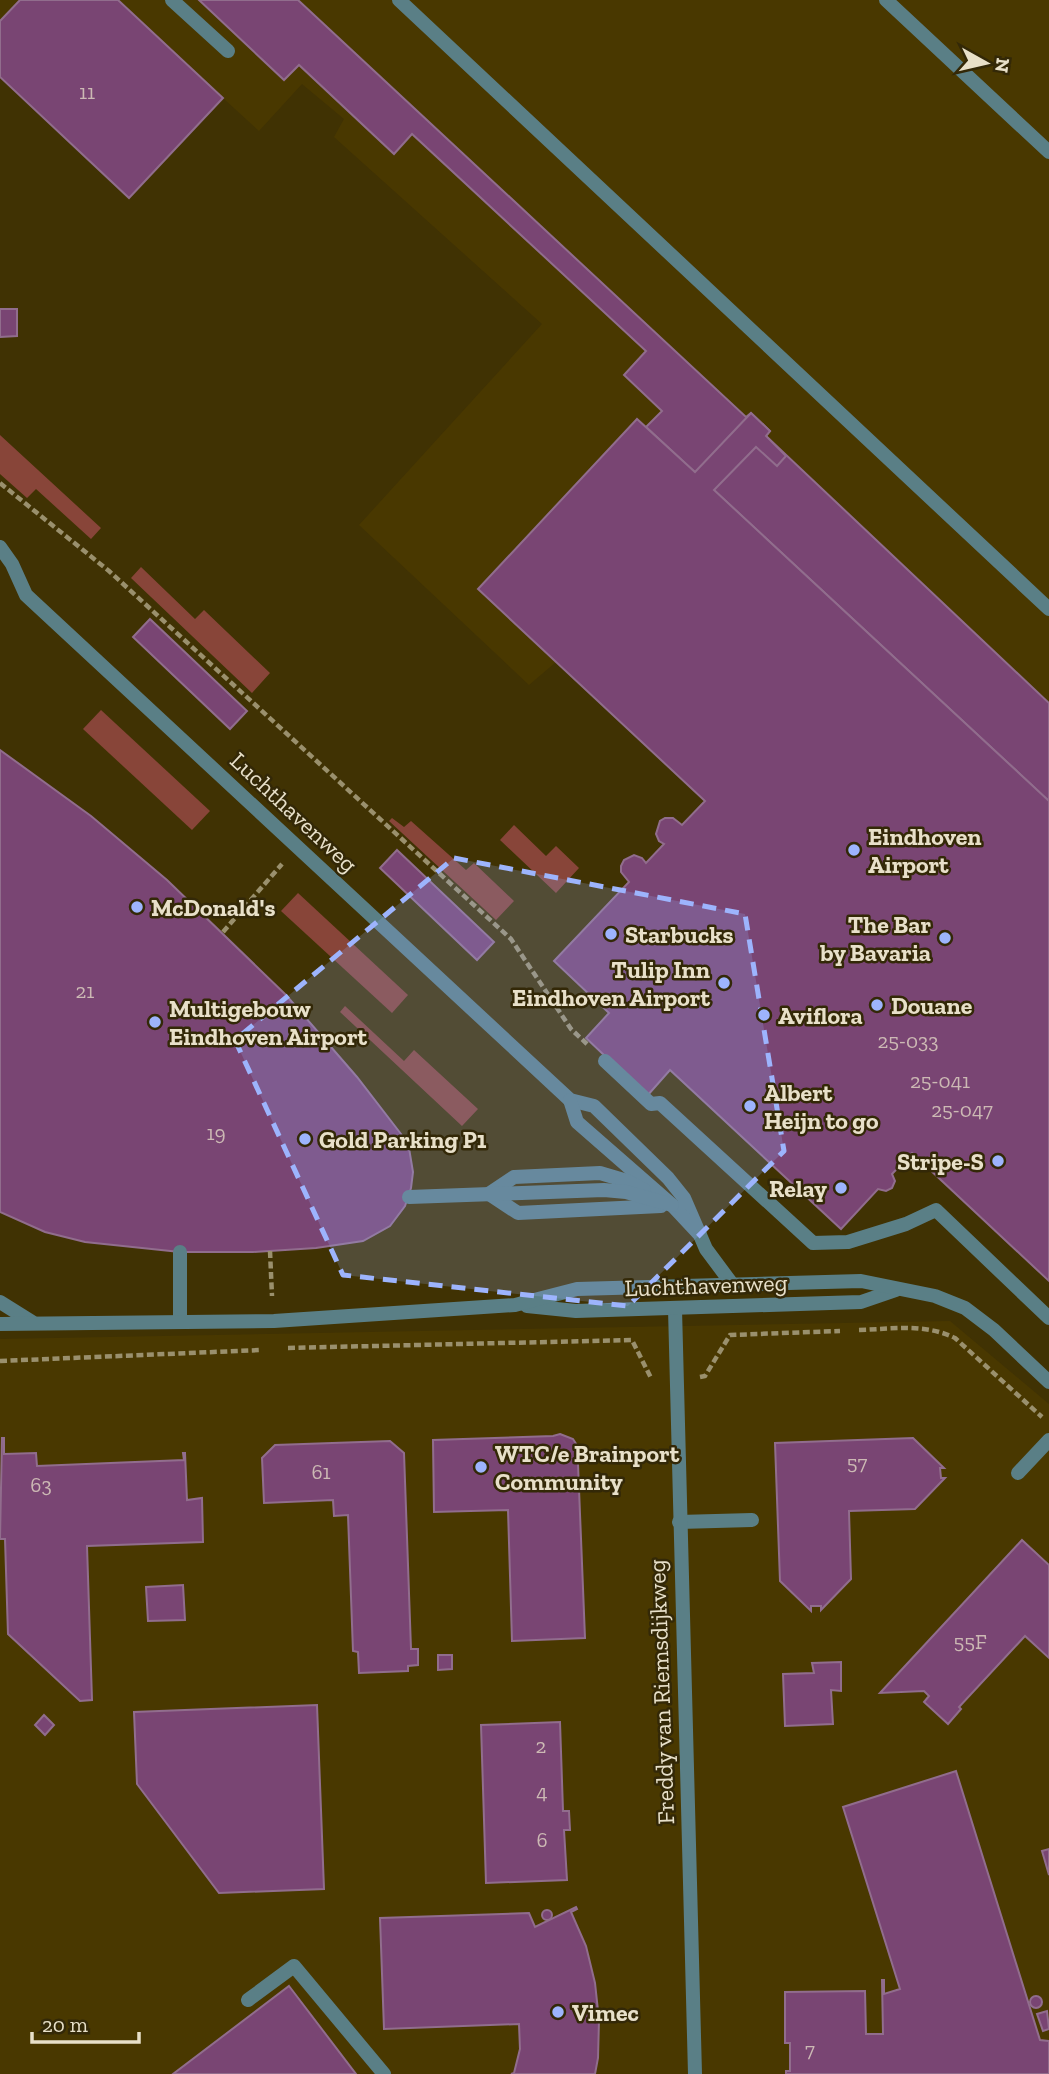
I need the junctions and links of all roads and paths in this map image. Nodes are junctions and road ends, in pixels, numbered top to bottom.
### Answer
1 (172, 0) edge
2 (399, 0) edge
3 (886, 0) edge
4 (228, 51) dead end
5 (1049, 152) edge
6 (0, 483) edge
7 (0, 547) edge
8 (1049, 609) edge
9 (298, 846) junction
10 (223, 932) dead end
11 (605, 1061) joint
12 (570, 1100) junction
13 (489, 1194) junction
14 (409, 1197) dead end
15 (673, 1205) junction
16 (700, 1235) junction
17 (180, 1252) dead end
18 (732, 1284) junction
19 (897, 1290) junction
20 (0, 1302) edge
21 (515, 1305) junction
22 (675, 1309) junction
23 (1049, 1318) edge
24 (180, 1321) junction
25 (32, 1322) junction
26 (0, 1324) edge
27 (262, 1349) dead end
28 (276, 1349) dead end
29 (0, 1361) edge
30 (675, 1378) junction
31 (1049, 1382) edge
32 (1049, 1423) edge
33 (1049, 1440) edge
34 (1018, 1474) dead end
35 (752, 1520) dead end
36 (679, 1522) junction
37 (248, 2000) dead end
38 (384, 2074) edge
39 (695, 2074) edge

1 - 4 street
2 - 8 street
3 - 5 street
6 - 11 path
7 - 9 street, Luchthavenweg
9 - 10 path
9 - 12 street, Luchthavenweg
11 - 23 street
12 - 15 street, Luchthavenweg
12 - 16 street, Luchthavenweg
13 - 14 street, Luchthavenweg
13 - 15 street
13 - 15 street, Luchthavenweg
15 - 16 street, Luchthavenweg
16 - 18 street, Luchthavenweg
17 - 24 street
18 - 19 street, Luchthavenweg
18 - 21 street, Luchthavenweg
19 - 22 street, Luchthavenweg
19 - 31 street, Luchthavenweg
20 - 25 street, Luchthavenweg
21 - 22 street, Luchthavenweg
21 - 24 street, Luchthavenweg
22 - 30 street, Freddy van Riemsdijkweg
24 - 25 street, Luchthavenweg
25 - 26 street, Luchthavenweg
27 - 29 path
28 - 30 path
30 - 32 path
30 - 36 street, Freddy van Riemsdijkweg
33 - 34 street
35 - 36 street
36 - 39 street, Freddy van Riemsdijkweg
37 - 38 street

